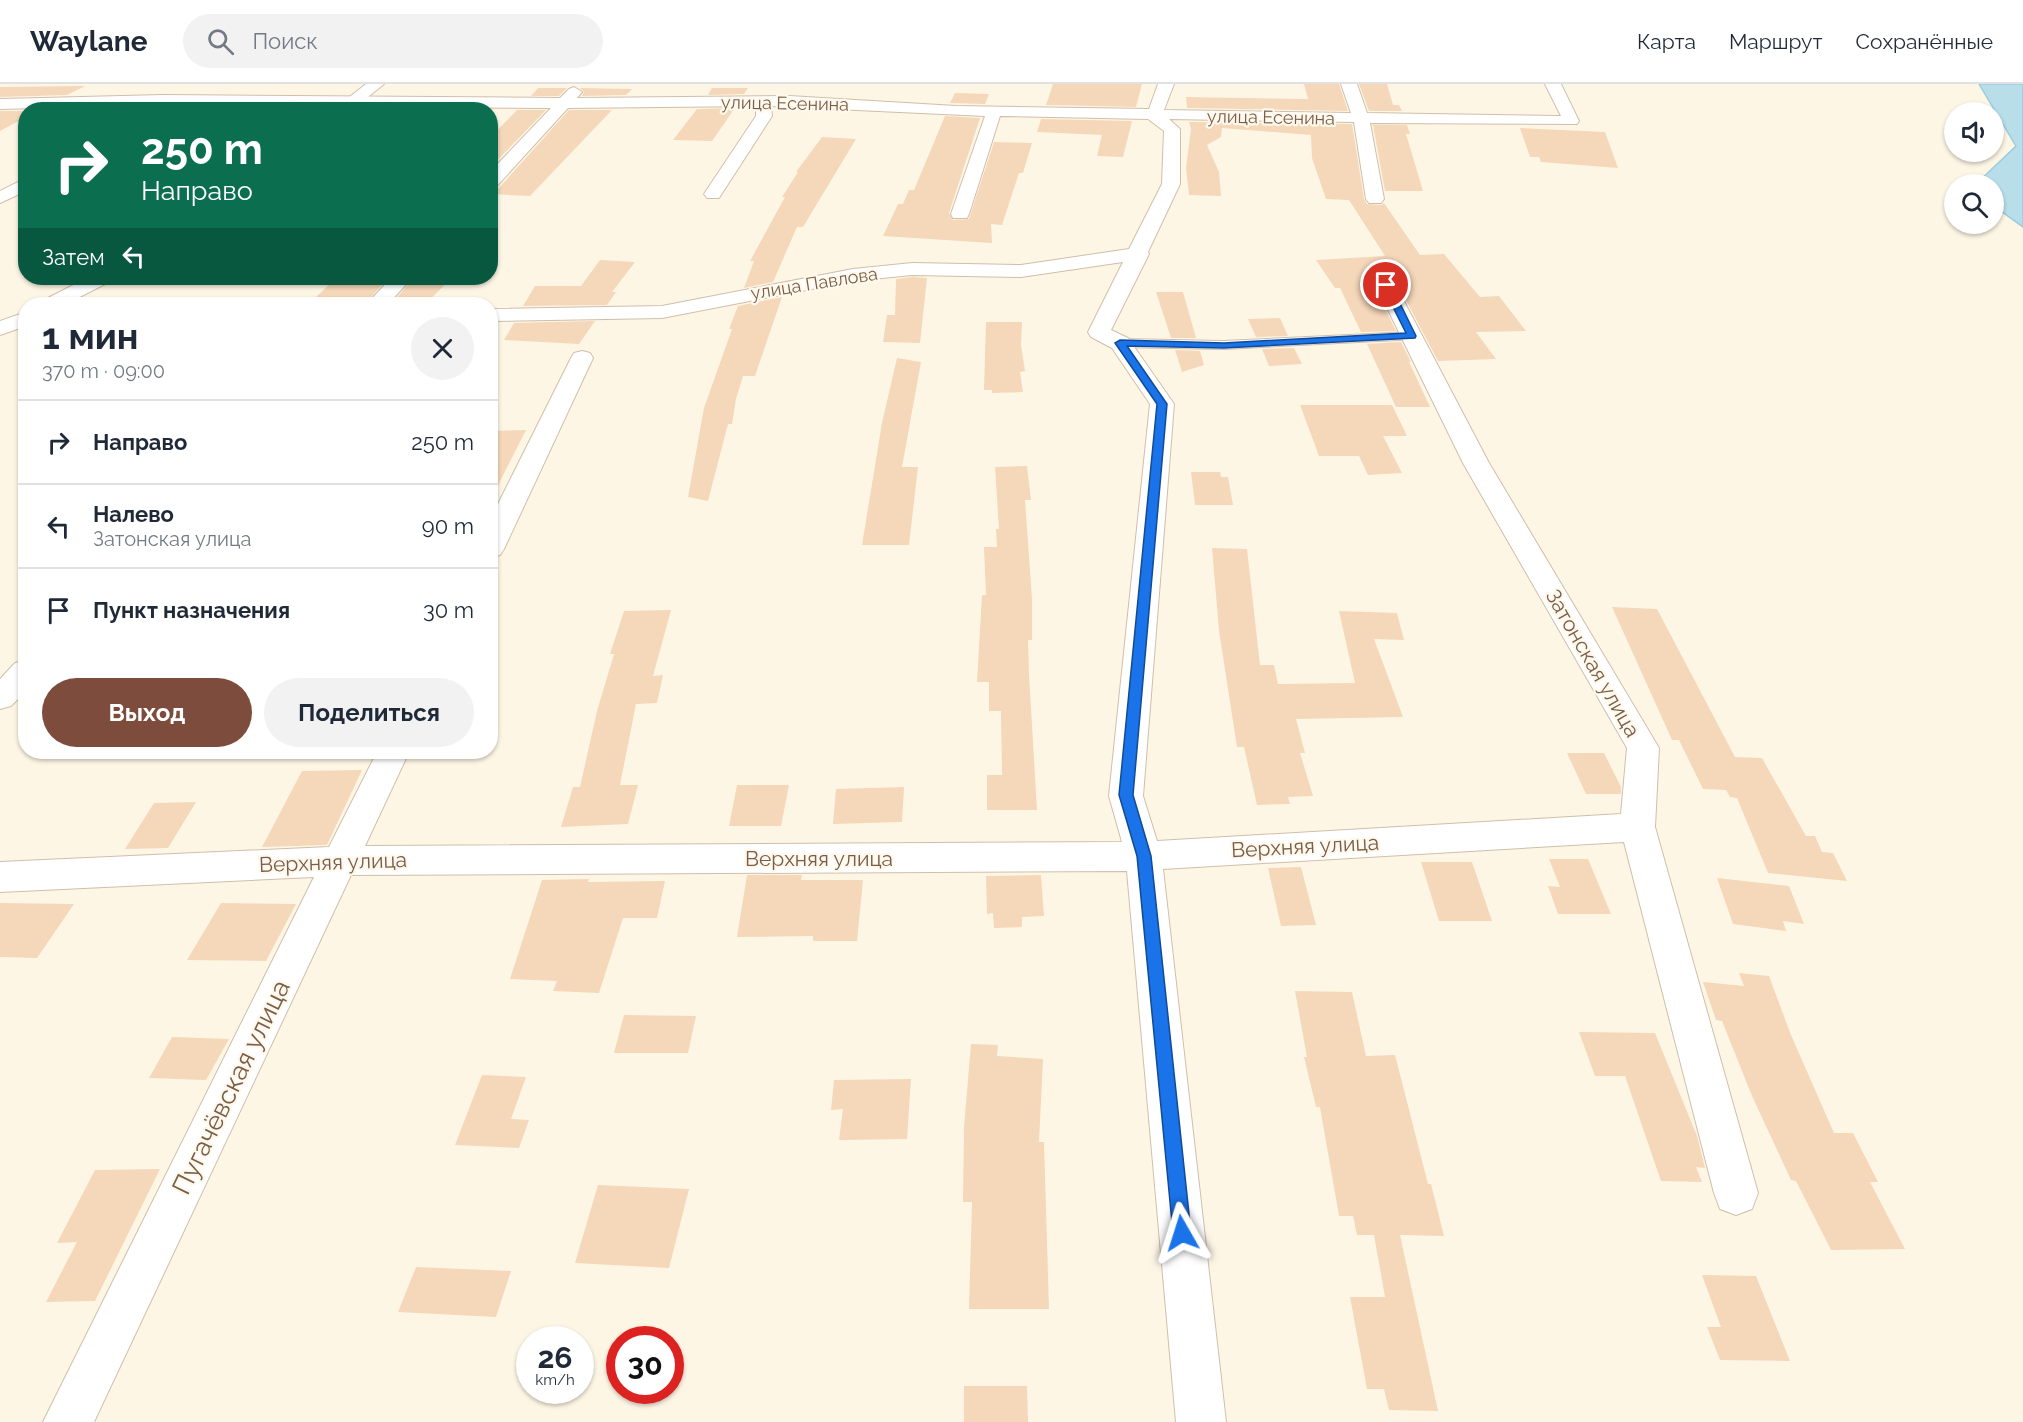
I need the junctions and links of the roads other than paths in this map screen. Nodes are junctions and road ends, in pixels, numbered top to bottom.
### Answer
1 (376, 84) edge
2 (581, 84) edge
3 (801, 84) edge
4 (1166, 84) edge
5 (1349, 84) edge
6 (1554, 84) edge
7 (964, 93) dead end
8 (163, 100) junction
9 (763, 101) junction
10 (789, 101) junction
11 (99, 102) edge
12 (160, 102) edge
13 (237, 102) edge
14 (351, 102) edge
15 (564, 103) junction
16 (498, 104) edge
17 (2, 105) edge
18 (18, 105) edge
19 (956, 111) junction
20 (994, 111) junction
21 (1154, 116) junction
22 (1360, 119) junction
23 (498, 174) edge
24 (18, 188) edge
25 (713, 194) dead end
26 (0, 198) edge
27 (1375, 199) dead end
28 (960, 214) dead end
29 (1139, 254) junction
30 (1378, 269) dead end
31 (88, 285) edge
32 (395, 285) edge
33 (65, 297) edge
34 (384, 297) edge
35 (498, 315) edge
36 (18, 321) edge
37 (18, 327) edge
38 (2, 328) edge
39 (1412, 336) junction
40 (1120, 343) junction
41 (582, 358) dead end
42 (498, 532) edge
43 (18, 679) edge
44 (0, 698) edge
45 (390, 759) edge
46 (1638, 827) junction
47 (1144, 856) junction
48 (341, 861) junction
49 (0, 877) edge
50 (1736, 1193) dead end
51 (68, 1422) edge
52 (1201, 1422) edge

1 - 14 street
2 - 15 street
3 - 10 street
4 - 21 street
5 - 22 street
6 - 22 street, улица Есенина
7 - 19 street
8 - 11 street, улица Есенина
8 - 12 street
8 - 13 street, улица Есенина
9 - 10 street, улица Есенина
9 - 15 street, улица Есенина
9 - 25 street
10 - 19 street, улица Есенина
15 - 16 street, улица Есенина
15 - 23 street
17 - 18 street, улица Есенина
19 - 20 street, улица Есенина
20 - 21 street, улица Есенина
20 - 28 street
21 - 22 street, улица Есенина
21 - 29 street
22 - 27 street
24 - 26 street
29 - 35 street, улица Павлова
29 - 40 street
30 - 39 street, Затонская улица
31 - 33 street
32 - 34 street
36 - 38 street
37 - 38 street
39 - 40 lane
39 - 46 street, Затонская улица
40 - 47 street
41 - 42 street
43 - 44 street
45 - 48 street, Пугачёвская улица
46 - 47 street, Верхняя улица
46 - 50 street, Затонская улица
47 - 48 street, Верхняя улица
47 - 52 street
48 - 49 street, Верхняя улица
48 - 51 street, Пугачёвская улица

